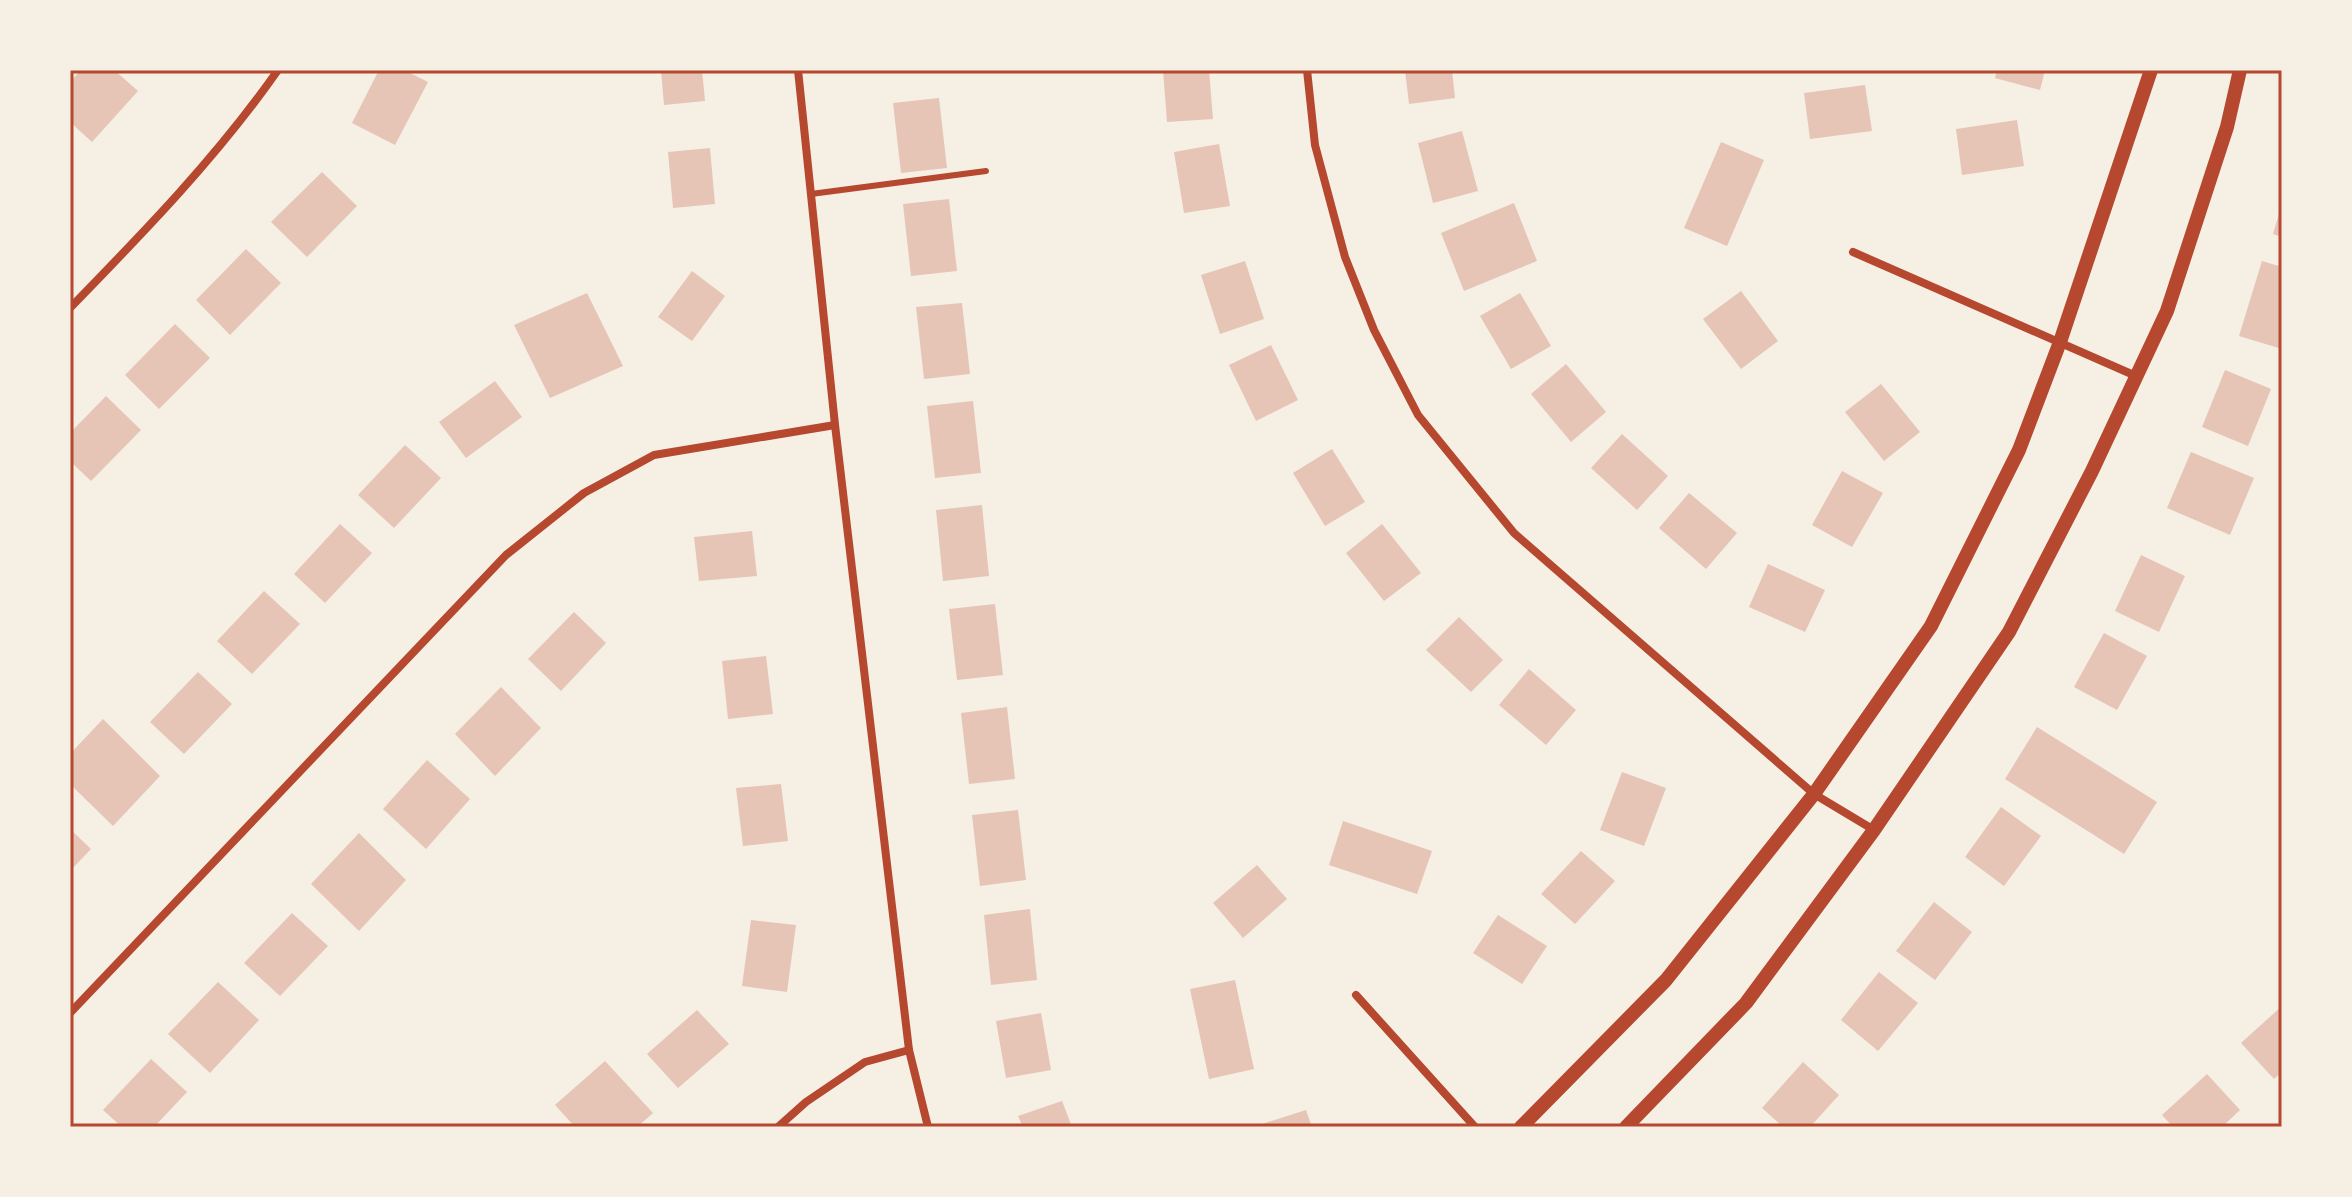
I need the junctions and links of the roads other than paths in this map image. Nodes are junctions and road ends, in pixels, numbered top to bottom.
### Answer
1 (278, 70) edge
2 (798, 70) edge
3 (1307, 70) edge
4 (2151, 70) edge
5 (2240, 70) edge
6 (986, 171) dead end
7 (811, 194) junction
8 (1853, 252) dead end
9 (70, 308) edge
10 (2060, 342) junction
11 (2136, 376) junction
12 (835, 425) junction
13 (1814, 794) junction
14 (1874, 830) junction
15 (1356, 995) dead end
16 (70, 1013) edge
17 (909, 1050) junction
18 (778, 1127) edge
19 (928, 1127) edge
20 (1475, 1127) edge
21 (1521, 1127) edge
22 (1626, 1127) edge

1 - 9 street
2 - 7 street
3 - 13 street
4 - 10 street
5 - 11 street
6 - 7 lane
7 - 12 street
8 - 10 street
10 - 11 street
10 - 13 street
11 - 14 street
12 - 16 street
12 - 17 street
13 - 14 street
13 - 21 street
14 - 22 street
15 - 20 street
17 - 18 street
17 - 19 street

